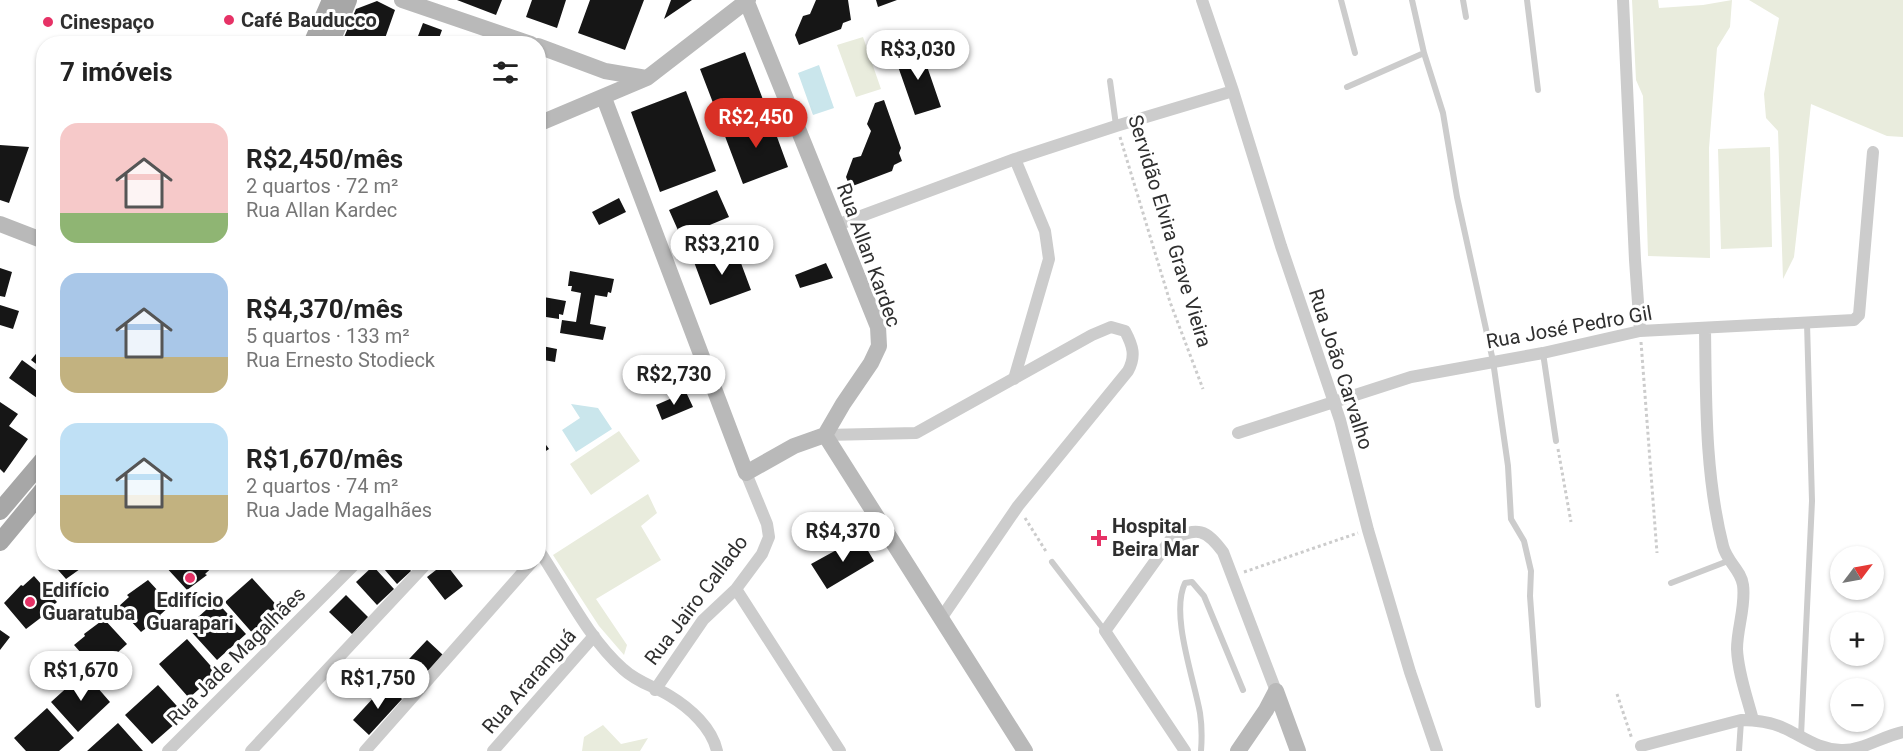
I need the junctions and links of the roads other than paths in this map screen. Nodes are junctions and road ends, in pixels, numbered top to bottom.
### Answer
1 (331, 0) edge
2 (348, 0) edge
3 (402, 0) edge
4 (747, 0) edge
5 (1202, 0) edge
6 (1341, 0) edge
7 (1412, 0) edge
8 (1463, 0) edge
9 (1527, 0) edge
10 (1623, 0) edge
11 (1466, 17) dead end
12 (315, 36) edge
13 (333, 36) edge
14 (508, 36) edge
15 (546, 49) edge
16 (1355, 53) dead end
17 (1424, 53) junction
18 (647, 78) junction
19 (1110, 81) dead end
20 (1347, 87) dead end
21 (1538, 90) dead end
22 (1233, 91) junction
23 (604, 98) junction
24 (546, 121) edge
25 (1116, 126) junction
26 (1873, 152) dead end
27 (1016, 159) junction
28 (0, 224) edge
29 (837, 225) junction
30 (36, 238) edge
31 (1807, 323) junction
32 (1705, 328) junction
33 (1640, 331) junction
34 (1543, 353) junction
35 (1493, 361) junction
36 (1014, 379) junction
37 (1335, 403) junction
38 (1238, 433) dead end
39 (825, 435) junction
40 (1556, 441) road end
41 (36, 468) edge
42 (746, 472) junction
43 (36, 499) edge
44 (0, 511) edge
45 (0, 542) edge
46 (1728, 561) junction
47 (1053, 562) road end
48 (546, 563) edge
49 (349, 570) edge
50 (421, 570) edge
51 (525, 570) edge
52 (1671, 583) dead end
53 (736, 589) junction
54 (942, 617) junction
55 (1106, 631) junction
56 (594, 636) junction
57 (655, 690) junction
58 (1243, 690) dead end
59 (1276, 691) junction
60 (1538, 705) dead end
61 (1747, 720) junction
62 (1903, 732) edge
63 (1801, 745) edge
64 (1641, 747) road end
65 (168, 751) edge
66 (251, 751) edge
67 (364, 751) edge
68 (493, 751) edge
69 (717, 751) edge
70 (840, 751) edge
71 (1025, 751) edge
72 (1185, 751) edge
73 (1201, 751) edge
74 (1239, 751) edge
75 (1298, 751) edge
76 (1437, 751) edge
77 (1739, 751) edge

1 - 12 main road
2 - 13 main road
3 - 14 street
4 - 18 street
4 - 29 street, Rua Allan Kardec
5 - 22 street, Rua João Carvalho
6 - 16 lane
7 - 17 lane
8 - 11 lane
9 - 21 lane
10 - 33 street
15 - 18 street
17 - 20 lane
17 - 35 lane
18 - 23 street
19 - 25 lane, Servidão Elvira Grave Vieira
22 - 25 street
22 - 37 street, Rua João Carvalho
23 - 24 street
23 - 42 street, Rua Jairo Callado
25 - 27 street
26 - 31 street, Rua José Pedro Gil
27 - 29 street
27 - 36 street
28 - 30 street
29 - 39 street, Rua Allan Kardec
31 - 32 street, Rua José Pedro Gil
31 - 63 lane
32 - 33 street, Rua José Pedro Gil
32 - 46 street
33 - 34 street, Rua José Pedro Gil
34 - 35 street, Rua José Pedro Gil
34 - 40 lane
35 - 37 street, Rua José Pedro Gil
35 - 60 lane
36 - 39 street
36 - 54 street
37 - 38 street, Rua José Pedro Gil
37 - 76 street, Rua João Carvalho
39 - 42 street
39 - 54 street
41 - 44 main road
42 - 53 street, Rua Jairo Callado
43 - 45 main road
46 - 52 lane
46 - 61 street
47 - 55 lane
48 - 56 street
49 - 65 street, Rua Jade Magalhães
50 - 66 street
51 - 67 street
53 - 57 street, Rua Jairo Callado
53 - 70 street
54 - 71 street
55 - 59 street
55 - 72 street
56 - 57 street
56 - 68 street, Rua Araranguá
57 - 69 street
58 - 73 lane
59 - 74 street
59 - 75 street
61 - 63 street
61 - 64 street
61 - 77 lane
62 - 63 street

